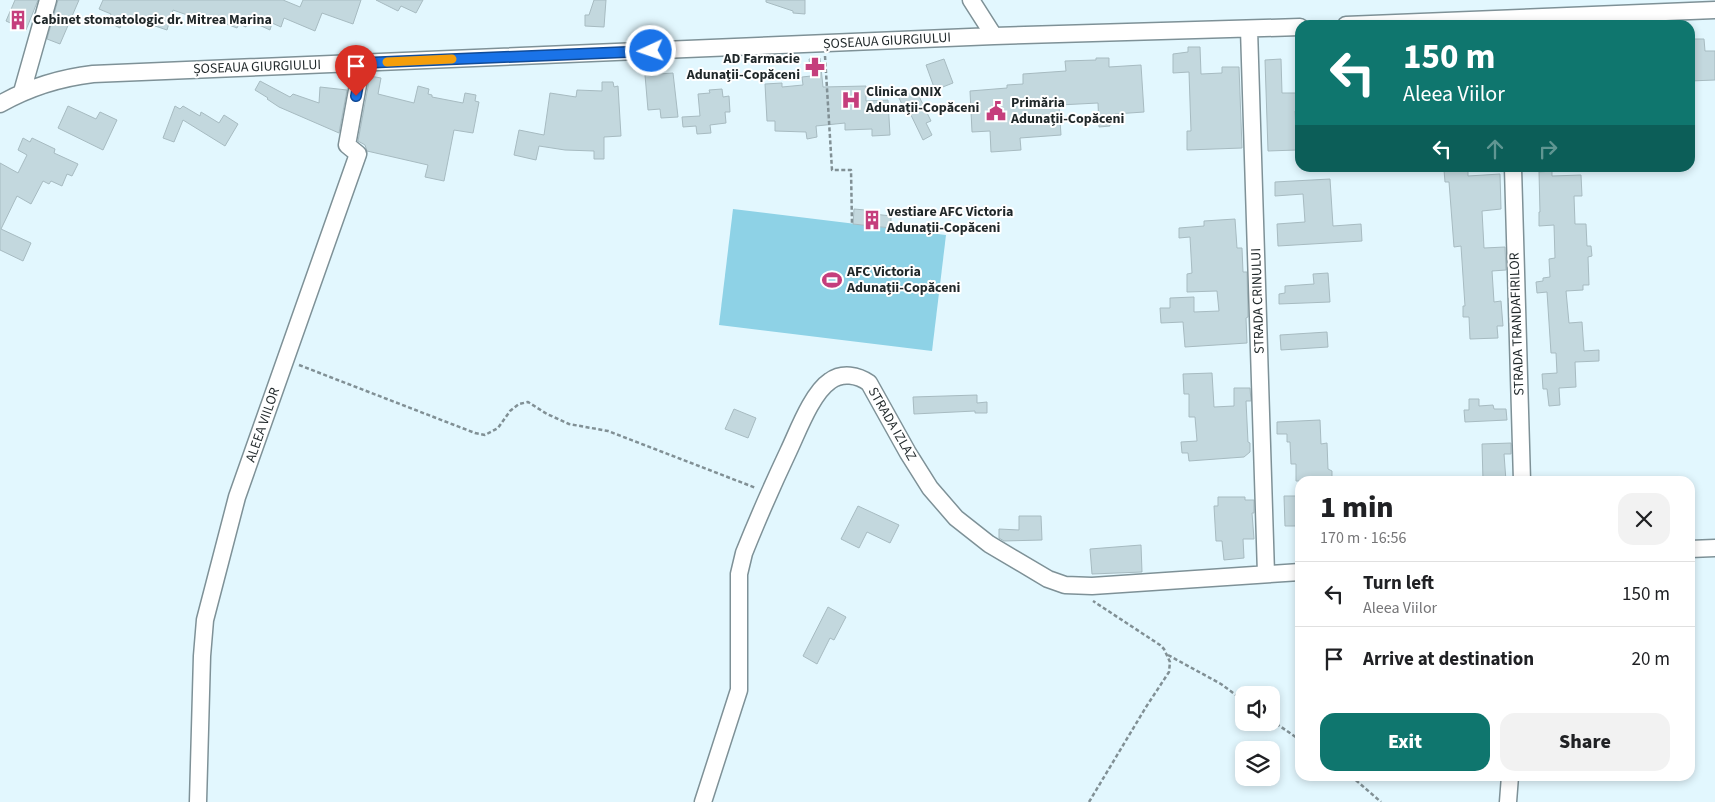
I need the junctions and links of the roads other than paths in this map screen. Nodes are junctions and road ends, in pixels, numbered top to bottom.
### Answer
1 (48, 0) edge
2 (971, 0) edge
3 (1715, 10) edge
4 (1543, 20) edge
5 (1295, 27) edge
6 (1249, 29) junction
7 (994, 36) junction
8 (362, 63) junction
9 (22, 92) junction
10 (0, 104) edge
11 (1513, 172) edge
12 (1522, 476) edge
13 (1715, 548) edge
14 (1695, 549) edge
15 (1295, 572) edge
16 (1266, 574) junction
17 (1510, 781) edge
18 (198, 802) edge
19 (703, 802) edge
20 (1508, 802) edge

1 - 9 street
2 - 7 street
3 - 4 street
5 - 6 street, ȘOSEAUA GIURGIULUI
6 - 7 street, ȘOSEAUA GIURGIULUI
6 - 16 street, STRADA CRINULUI
7 - 8 street, ȘOSEAUA GIURGIULUI
8 - 9 street, ȘOSEAUA GIURGIULUI
8 - 18 street, ALEEA VIILOR
9 - 10 street, ȘOSEAUA GIURGIULUI
11 - 12 street, STRADA TRANDAFIRILOR
13 - 14 street
15 - 16 street, STRADA IZLAZ
16 - 19 street, STRADA IZLAZ
17 - 20 street

